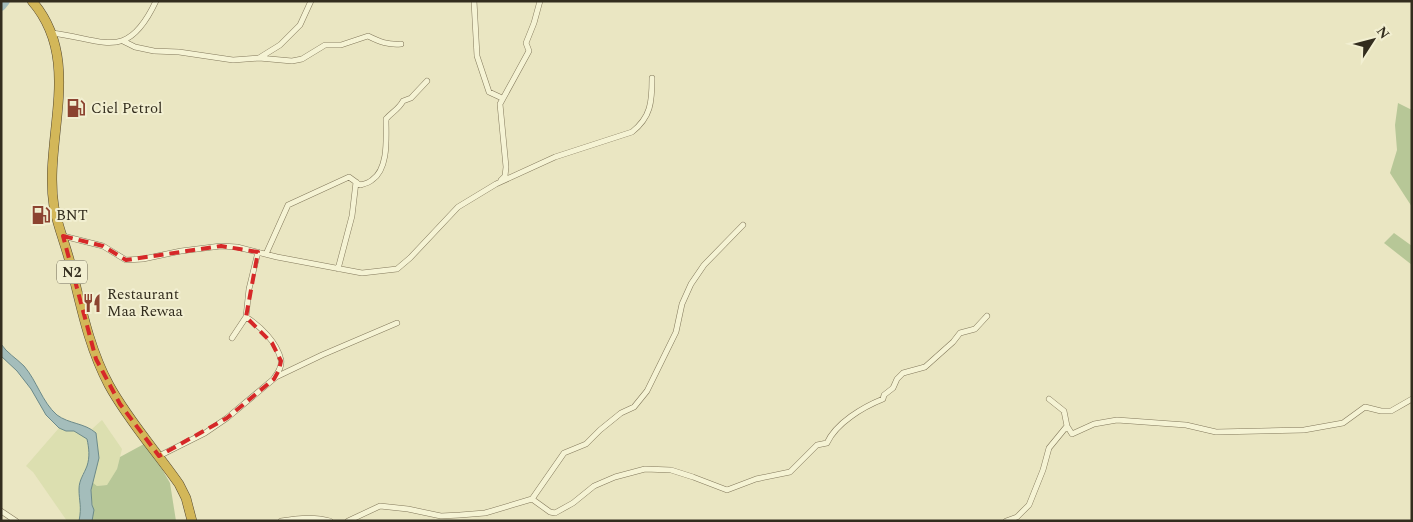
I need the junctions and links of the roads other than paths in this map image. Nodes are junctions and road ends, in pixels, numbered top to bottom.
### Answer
1 (32, 1) edge
2 (156, 1) edge
3 (311, 1) edge
4 (474, 1) edge
5 (540, 1) edge
6 (51, 33) junction
7 (123, 41) junction
8 (401, 44) dead end
9 (258, 58) junction
10 (652, 78) dead end
11 (427, 81) dead end
12 (502, 98) junction
13 (356, 182) junction
14 (496, 184) junction
15 (743, 225) dead end
16 (63, 236) junction
17 (258, 252) junction
18 (266, 254) junction
19 (338, 269) junction
20 (987, 316) dead end
21 (246, 317) junction
22 (397, 323) dead end
23 (232, 338) dead end
24 (274, 379) junction
25 (1049, 399) dead end
26 (1412, 399) edge
27 (1068, 426) junction
28 (160, 456) junction
29 (532, 499) junction
30 (1, 511) edge
31 (192, 517) edge
32 (298, 519) edge
33 (16, 521) edge
34 (199, 521) edge
35 (281, 521) edge
36 (330, 521) edge
37 (348, 521) edge
38 (1006, 521) edge

1 - 6 highway, N2
2 - 7 street
3 - 9 street
4 - 12 street
5 - 12 street
6 - 7 street
6 - 16 highway, N2
7 - 9 street
8 - 9 street
10 - 14 street
11 - 13 street
12 - 14 street
13 - 18 street
13 - 19 street
14 - 19 street
15 - 29 street
16 - 17 street
16 - 28 highway, N2
17 - 18 street
17 - 21 street
18 - 19 street
20 - 29 street
21 - 23 street
21 - 24 street
22 - 24 street
24 - 28 street
25 - 27 street
26 - 27 street
27 - 38 street
28 - 31 highway, N2
29 - 37 street
30 - 33 street
31 - 34 street
32 - 35 street
32 - 36 street

